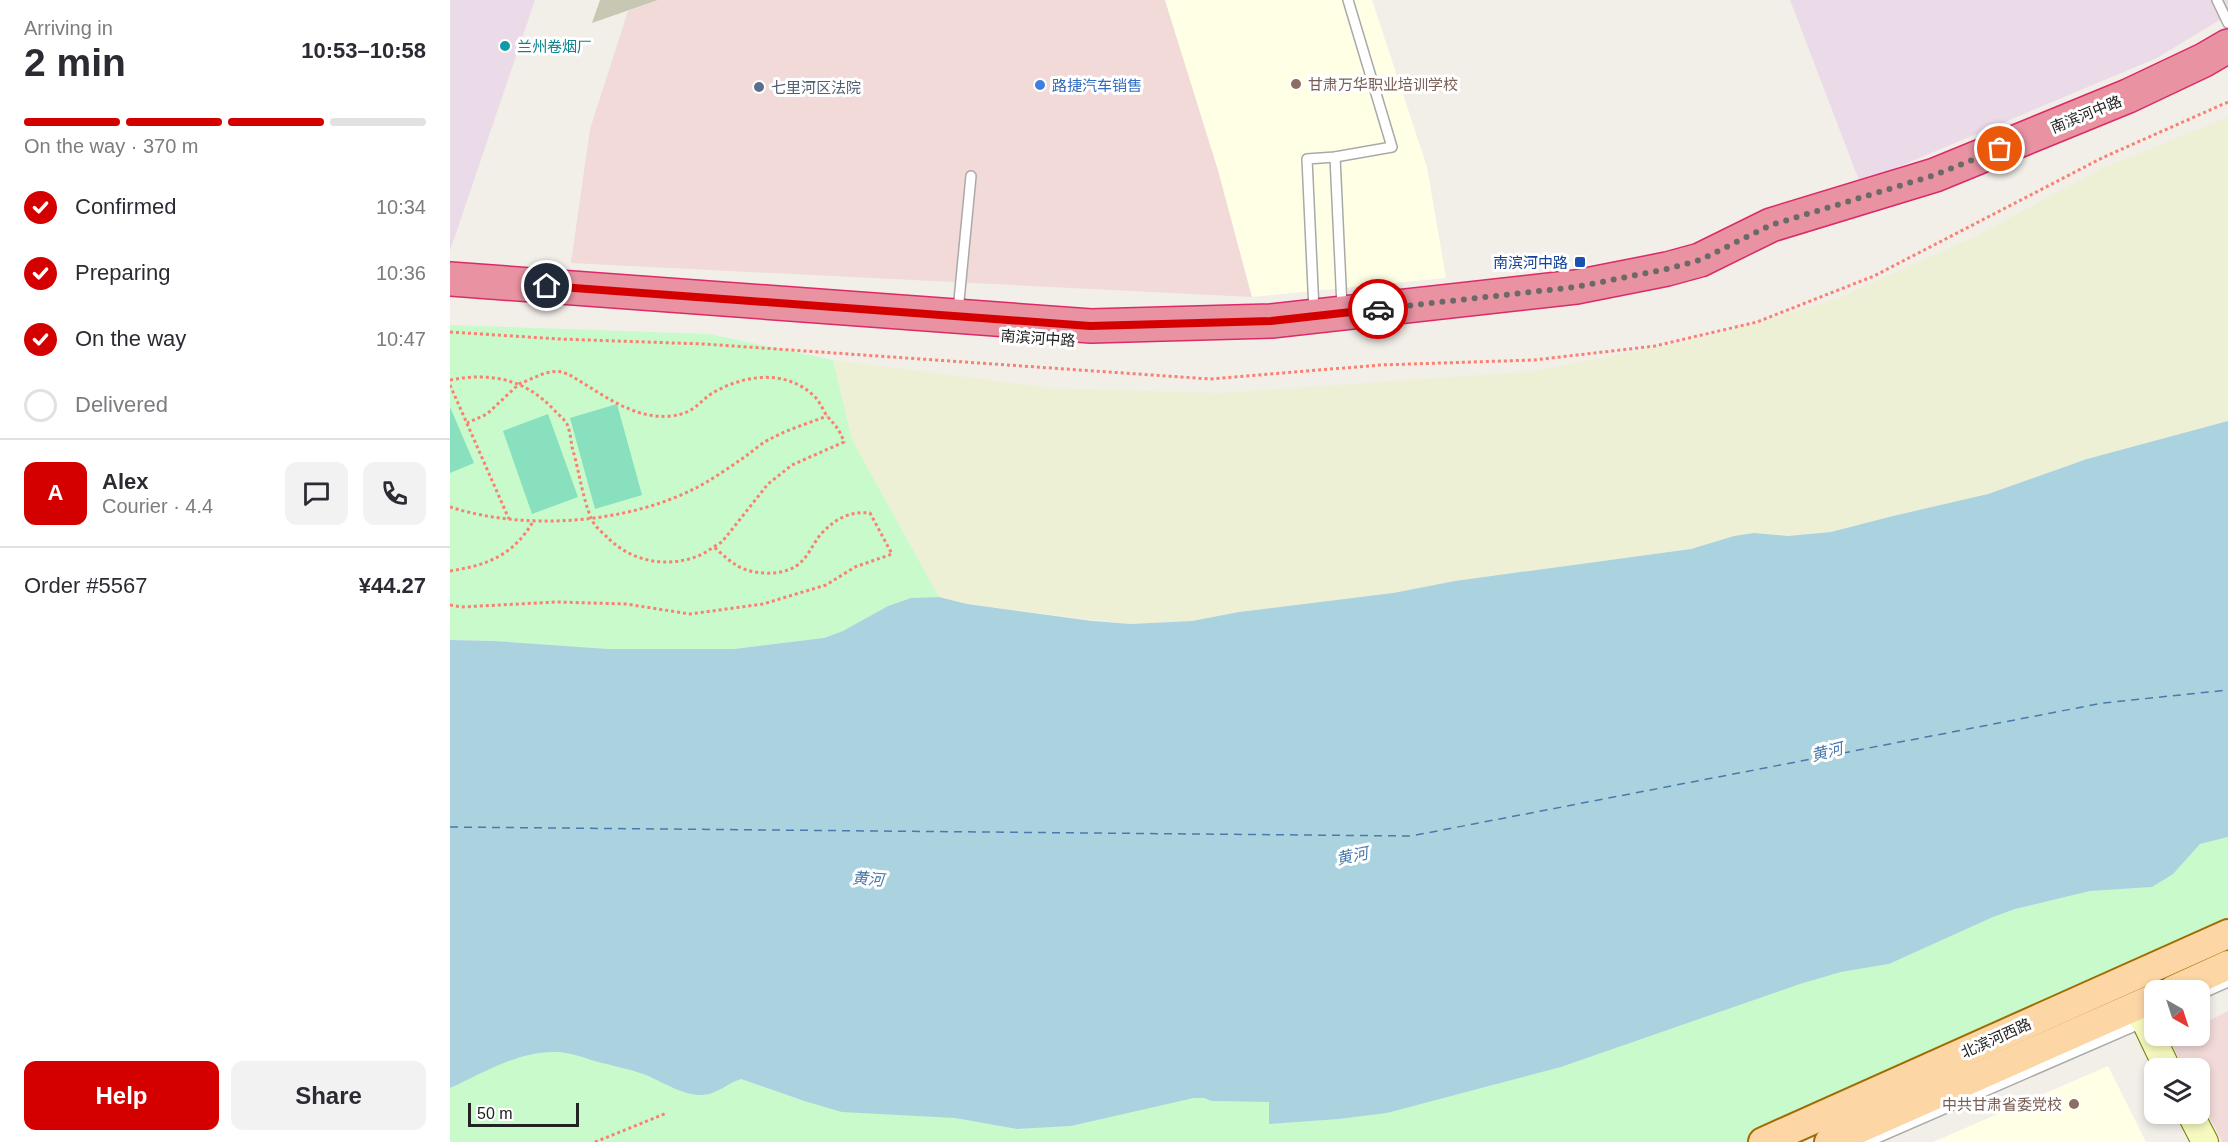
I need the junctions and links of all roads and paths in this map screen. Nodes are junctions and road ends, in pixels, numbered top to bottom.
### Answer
1 (1348, 0) edge
2 (2217, 0) edge
3 (2228, 23) edge
4 (2228, 46) edge
5 (2228, 64) edge
6 (1335, 157) junction
7 (971, 176) dead end
8 (450, 279) edge
9 (450, 300) edge
10 (1328, 315) junction
11 (958, 316) junction
12 (450, 380) edge
13 (519, 384) junction
14 (450, 385) edge
15 (827, 416) junction
16 (467, 423) junction
17 (450, 507) edge
18 (509, 519) junction
19 (591, 519) junction
20 (534, 520) junction
21 (714, 547) junction
22 (450, 571) edge
23 (450, 604) edge
24 (2228, 934) edge
25 (2228, 965) edge
26 (2195, 980) edge
27 (2228, 982) edge
28 (2210, 990) edge
29 (2144, 1012) edge
30 (2144, 1012) edge
31 (667, 1113) dead end
32 (2196, 1124) edge
33 (595, 1142) edge
34 (1763, 1142) edge
35 (1829, 1142) edge
36 (1868, 1142) edge
37 (2205, 1142) edge

1 - 6 lane
2 - 3 lane
4 - 10 highway, 南滨河中路
5 - 9 highway, 南滨河中路
6 - 10 lane
6 - 10 lane
7 - 11 lane
8 - 11 highway, 南滨河中路
10 - 11 highway, 南滨河中路
12 - 13 path
13 - 15 path
13 - 16 path
13 - 19 path
14 - 16 path
15 - 19 path
15 - 21 path
16 - 18 path
17 - 18 path
18 - 20 path
19 - 20 path
19 - 21 path
20 - 22 path
21 - 23 path
24 - 34 main road, 北滨河西路
25 - 26 main road
27 - 28 lane
29 - 35 main road, 北滨河西路
30 - 36 lane
31 - 33 path
32 - 37 street

